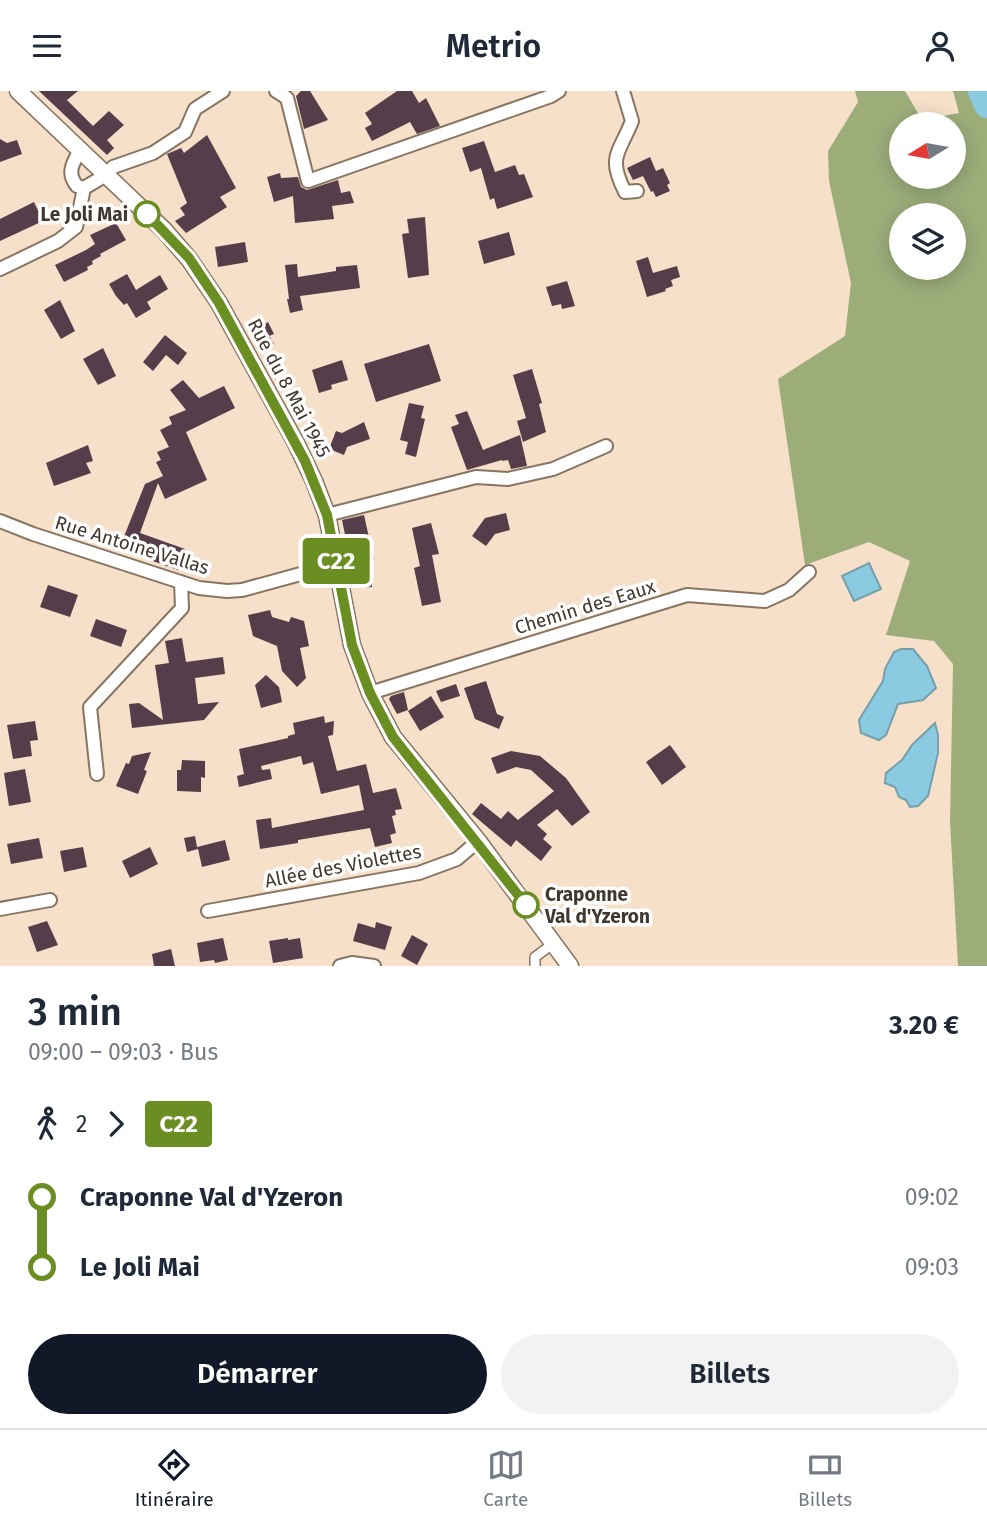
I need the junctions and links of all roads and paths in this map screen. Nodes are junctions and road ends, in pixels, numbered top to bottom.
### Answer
1 (18, 91) edge
2 (223, 91) edge
3 (276, 91) edge
4 (559, 91) edge
5 (623, 91) edge
6 (80, 150) junction
7 (106, 175) junction
8 (84, 188) junction
9 (637, 191) dead end
10 (0, 269) edge
11 (606, 446) dead end
12 (327, 515) junction
13 (0, 521) edge
14 (337, 564) junction
15 (808, 572) dead end
16 (181, 582) junction
17 (370, 693) junction
18 (97, 774) dead end
19 (478, 841) junction
20 (50, 900) dead end
21 (0, 909) edge
22 (208, 911) dead end
23 (554, 943) junction
24 (340, 966) edge
25 (374, 966) edge
26 (536, 966) edge
27 (570, 966) edge

1 - 6 main road, Rue du 8 Mai 1945
2 - 7 street
3 - 4 street
5 - 9 street
6 - 7 main road, Rue du 8 Mai 1945
6 - 8 street
7 - 8 street
7 - 12 main road, Rue du 8 Mai 1945
8 - 10 street
11 - 12 street
12 - 14 main road, Rue du 8 Mai 1945
13 - 16 street, Rue Antoine Vallas
14 - 16 street, Rue Antoine Vallas
14 - 17 main road, Rue du 8 Mai 1945
15 - 17 street, Chemin des Eaux
16 - 18 street
17 - 19 main road, Rue du 8 Mai 1945
19 - 22 street, Allée des Violettes
19 - 23 main road, Rue du 8 Mai 1945
20 - 21 street
23 - 26 street
23 - 27 main road, Rue du 8 Mai 1945
24 - 25 street

